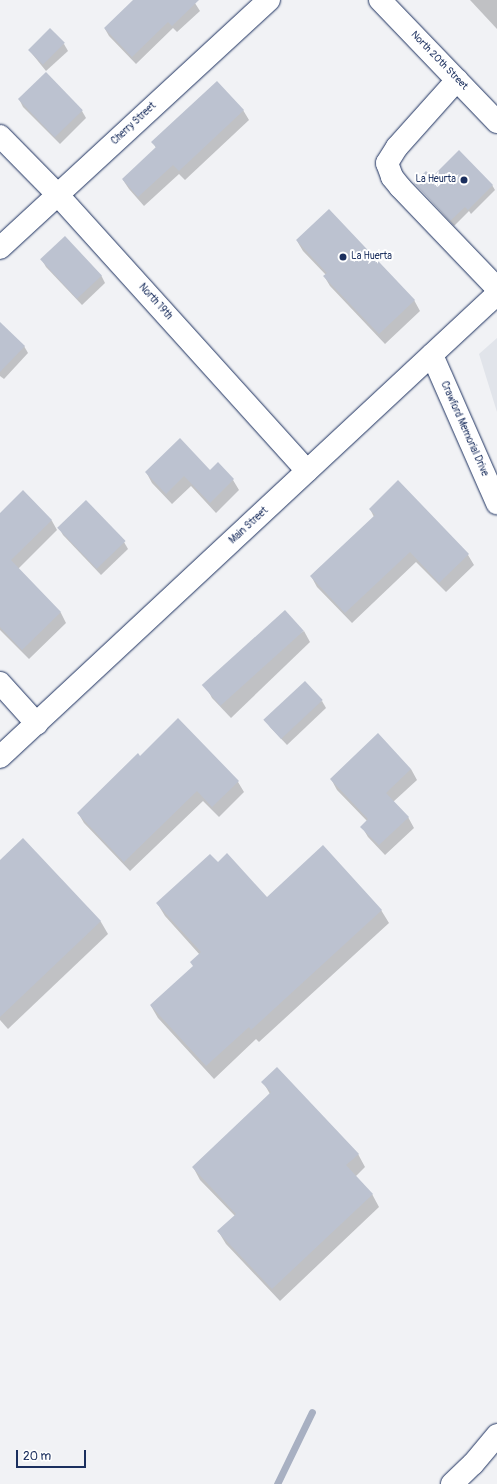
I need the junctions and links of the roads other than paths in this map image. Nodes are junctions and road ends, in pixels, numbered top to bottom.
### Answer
1 (269, 0) edge
2 (380, 0) edge
3 (457, 80) junction
4 (497, 122) edge
5 (0, 136) edge
6 (57, 194) junction
7 (0, 248) edge
8 (497, 288) edge
9 (497, 294) edge
10 (432, 355) junction
11 (307, 471) junction
12 (497, 503) edge
13 (0, 683) edge
14 (37, 724) junction
15 (0, 758) edge
16 (497, 1435) edge
17 (452, 1484) edge

1 - 6 street, Cherry Street
2 - 3 street, North 20th Street
3 - 4 street, North 20th Street
3 - 8 street
5 - 6 street, North 19th
6 - 7 street, Cherry Street
6 - 11 street, North 19th
9 - 10 street, Main Street
10 - 11 street, Main Street
10 - 12 street, Crawford Memorial Drive
11 - 14 street, Main Street
13 - 14 street
14 - 15 street, Main Street
16 - 17 street

